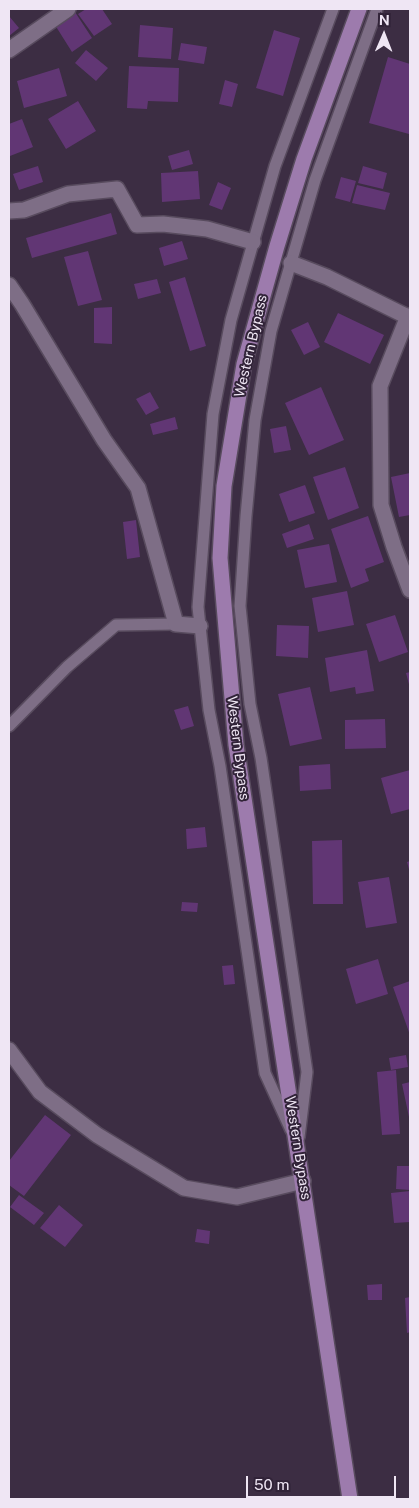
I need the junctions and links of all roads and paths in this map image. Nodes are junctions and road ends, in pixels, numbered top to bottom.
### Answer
1 (68, 9) edge
2 (333, 9) edge
3 (359, 9) edge
4 (377, 9) edge
5 (9, 50) edge
6 (9, 212) edge
7 (253, 242) junction
8 (291, 263) junction
9 (9, 285) edge
10 (409, 317) edge
11 (410, 590) edge
12 (176, 624) junction
13 (200, 626) junction
14 (9, 726) edge
15 (9, 1050) edge
16 (298, 1146) junction
17 (303, 1181) junction
18 (350, 1499) edge

1 - 5 street
2 - 7 lane
3 - 16 main road, Western Bypass
4 - 8 lane
6 - 7 street
7 - 13 lane
8 - 10 street
8 - 16 lane
9 - 12 street
10 - 11 street
12 - 13 street
12 - 14 lane
13 - 16 lane
15 - 17 street
16 - 17 main road, Western Bypass
17 - 18 main road, Western Bypass

